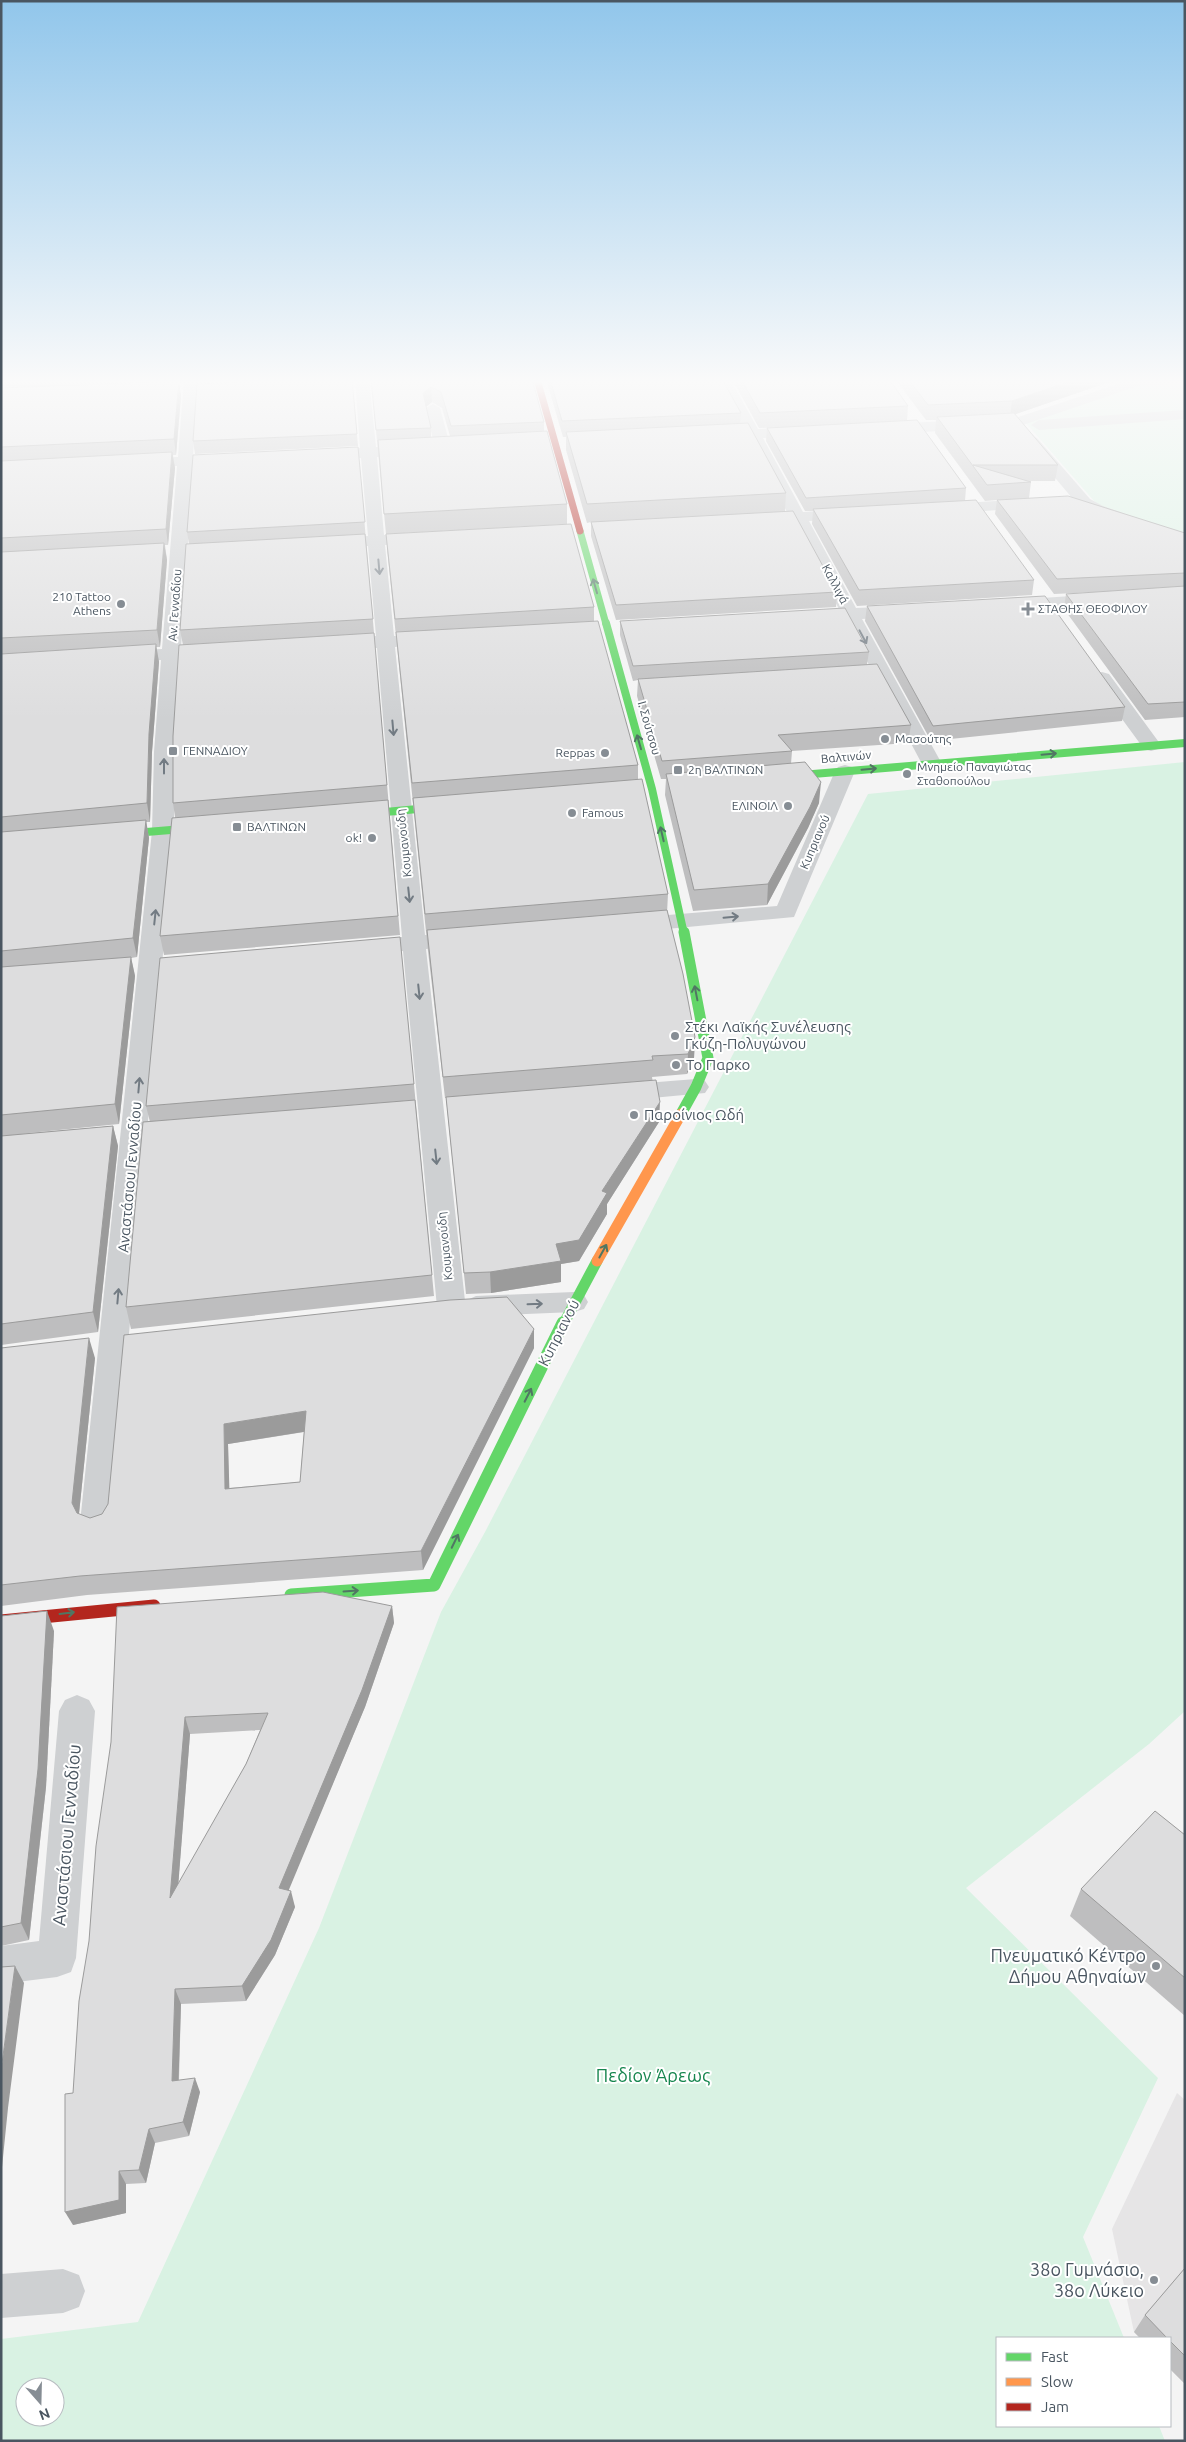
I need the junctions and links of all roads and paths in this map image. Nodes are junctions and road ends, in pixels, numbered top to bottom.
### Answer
1 (183, 493) edge
2 (372, 493) edge
3 (569, 493) edge
4 (786, 493) edge
5 (969, 493) edge
6 (1076, 493) edge
7 (1084, 502) junction
8 (1065, 503) edge
9 (1046, 504) edge
10 (979, 507) junction
11 (929, 510) edge
12 (869, 513) edge
13 (799, 517) junction
14 (742, 520) edge
15 (990, 523) edge
16 (1136, 524) junction
17 (1185, 525) edge
18 (598, 528) edge
19 (579, 529) junction
20 (560, 530) edge
21 (444, 537) edge
22 (376, 540) junction
23 (1185, 541) edge
24 (307, 544) edge
25 (198, 550) edge
26 (178, 551) junction
27 (160, 552) edge
28 (1036, 587) dead end
29 (1116, 598) edge
30 (1048, 602) junction
31 (999, 605) edge
32 (920, 610) edge
33 (851, 614) junction
34 (793, 618) edge
35 (1059, 618) edge
36 (627, 627) edge
37 (607, 628) junction
38 (588, 630) edge
39 (453, 638) edge
40 (385, 642) junction
41 (317, 646) edge
42 (230, 651) edge
43 (172, 654) junction
44 (105, 658) edge
45 (1092, 664) edge
46 (883, 673) junction
47 (863, 674) edge
48 (644, 688) edge
49 (624, 689) junction
50 (1146, 736) junction
51 (1185, 743) edge
52 (926, 754) junction
53 (845, 771) junction
54 (663, 772) edge
55 (642, 774) junction
56 (768, 778) edge
57 (399, 798) junction
58 (459, 806) edge
59 (343, 816) edge
60 (164, 819) junction
61 (218, 826) edge
62 (97, 836) edge
63 (682, 921) junction
64 (633, 925) edge
65 (484, 937) edge
66 (414, 943) junction
67 (346, 949) edge
68 (696, 1087) junction
69 (598, 1095) edge
70 (144, 1132) junction
71 (106, 1136) edge
72 (574, 1302) junction
73 (451, 1307) junction
74 (421, 1311) edge
75 (143, 1341) edge
76 (100, 1346) junction
77 (96, 1523) edge
78 (275, 1597) edge
79 (166, 1605) edge
80 (1, 1621) edge
81 (77, 1711) dead end
82 (1, 1965) edge
83 (63, 2291) dead end
84 (1, 2296) edge

1 - 26 street, Αν. Γενναδίου
2 - 22 street, Κουμανούδη
3 - 19 street, Ι. Σούτσου
4 - 13 street, Καλλιγά
5 - 10 street
6 - 7 street
7 - 8 street
7 - 16 street
9 - 10 street
10 - 11 street
10 - 15 street
12 - 13 street
13 - 14 street
13 - 33 street, Καλλιγά
16 - 17 street
16 - 23 street
18 - 19 street
19 - 20 street
37 -> 19 street, Ι. Σούτσου
21 - 22 street
22 - 24 street
22 -> 40 street, Κουμανούδη
25 - 26 street
26 - 27 street
26 - 43 street, Αν. Γενναδίου
28 - 30 street
29 - 30 street
30 - 31 street
30 - 35 street
32 - 33 street
33 - 34 street
33 -> 46 street, Καλλιγά
36 - 37 street
37 - 38 street
37 - 49 street, Ι. Σούτσου
39 - 40 street
40 - 41 street
40 -> 57 street, Κουμανούδη
42 - 43 street
43 - 44 street
60 -> 43 street, Αν. Γενναδίου
45 - 50 street
46 - 47 street
46 - 52 street, Καλλιγά
48 - 49 street
55 -> 49 street, Ι. Σούτσου
50 - 51 street, Βαλτινών
52 -> 50 street, Βαλτινών
53 -> 52 street, Βαλτινών
53 - 56 street, Βαλτινών
63 -> 53 street, Κυπριανού
54 - 55 street
63 -> 55 street, Ι. Σούτσου
57 - 58 street
57 - 59 street
57 -> 66 street, Κουμανούδη
60 - 61 street
60 - 62 street
70 -> 60 street, Αναστάσιου Γενναδίου
63 - 64 street
68 -> 63 street, Ι. Σούτσου
65 - 66 street
66 - 67 street
66 -> 73 street, Κουμανούδη
68 - 69 street
72 -> 68 street, Κυπριανού
70 - 71 street
76 -> 70 street, Αναστάσιου Γενναδίου
73 -> 72 street
78 -> 72 street, Κυπριανού
73 - 74 street
75 - 76 street
76 - 77 street, Αναστάσιου Γενναδίου
80 -> 79 street
81 - 82 street, Αναστάσιου Γενναδίου
83 - 84 street

